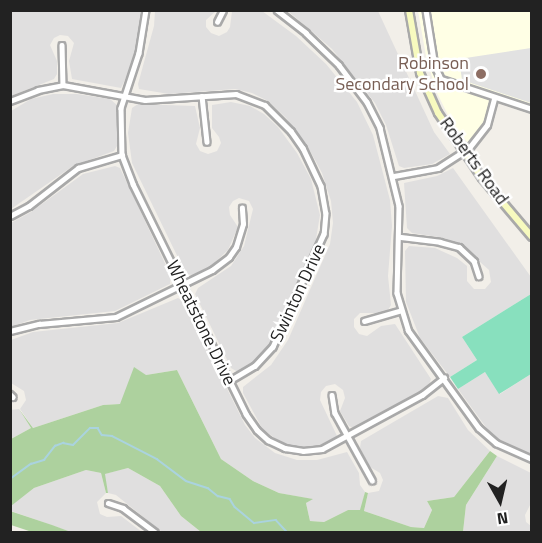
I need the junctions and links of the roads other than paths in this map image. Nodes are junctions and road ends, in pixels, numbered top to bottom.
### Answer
1 (146, 10) edge
2 (223, 10) edge
3 (277, 10) edge
4 (409, 10) edge
5 (426, 10) edge
6 (217, 22) dead end
7 (62, 45) dead end
8 (63, 85) junction
9 (124, 96) junction
10 (202, 96) junction
11 (494, 98) junction
12 (10, 101) edge
13 (531, 109) edge
14 (207, 142) dead end
15 (464, 153) junction
16 (122, 155) junction
17 (394, 176) junction
18 (242, 208) dead end
19 (10, 216) edge
20 (400, 237) junction
21 (531, 237) edge
22 (479, 276) dead end
23 (183, 285) junction
24 (400, 311) junction
25 (364, 321) dead end
26 (10, 331) edge
27 (444, 378) junction
28 (230, 381) junction
29 (332, 395) dead end
30 (348, 437) junction
31 (531, 459) edge
32 (372, 480) dead end
33 (108, 503) dead end
34 (154, 532) edge

1 - 9 street, Wheatstone Drive
2 - 6 street
3 - 17 street
4 - 15 main road, Roberts Road
5 - 11 street
7 - 8 street
8 - 9 street, Swinton Drive
8 - 12 street, Swinton Drive
9 - 10 street, Swinton Drive
9 - 16 street, Wheatstone Drive
10 - 14 street
10 - 28 street, Swinton Drive
11 - 13 street
11 - 15 street
15 - 17 street
15 - 21 main road, Roberts Road
16 - 19 street
16 - 23 street, Wheatstone Drive
17 - 20 street
18 - 23 street
20 - 22 street
20 - 24 street
23 - 26 street
23 - 28 street, Wheatstone Drive
24 - 25 street
24 - 27 street
27 - 30 street, Wheatstone Drive
27 - 31 street
28 - 30 street, Wheatstone Drive
29 - 30 street
30 - 32 street
33 - 34 street

